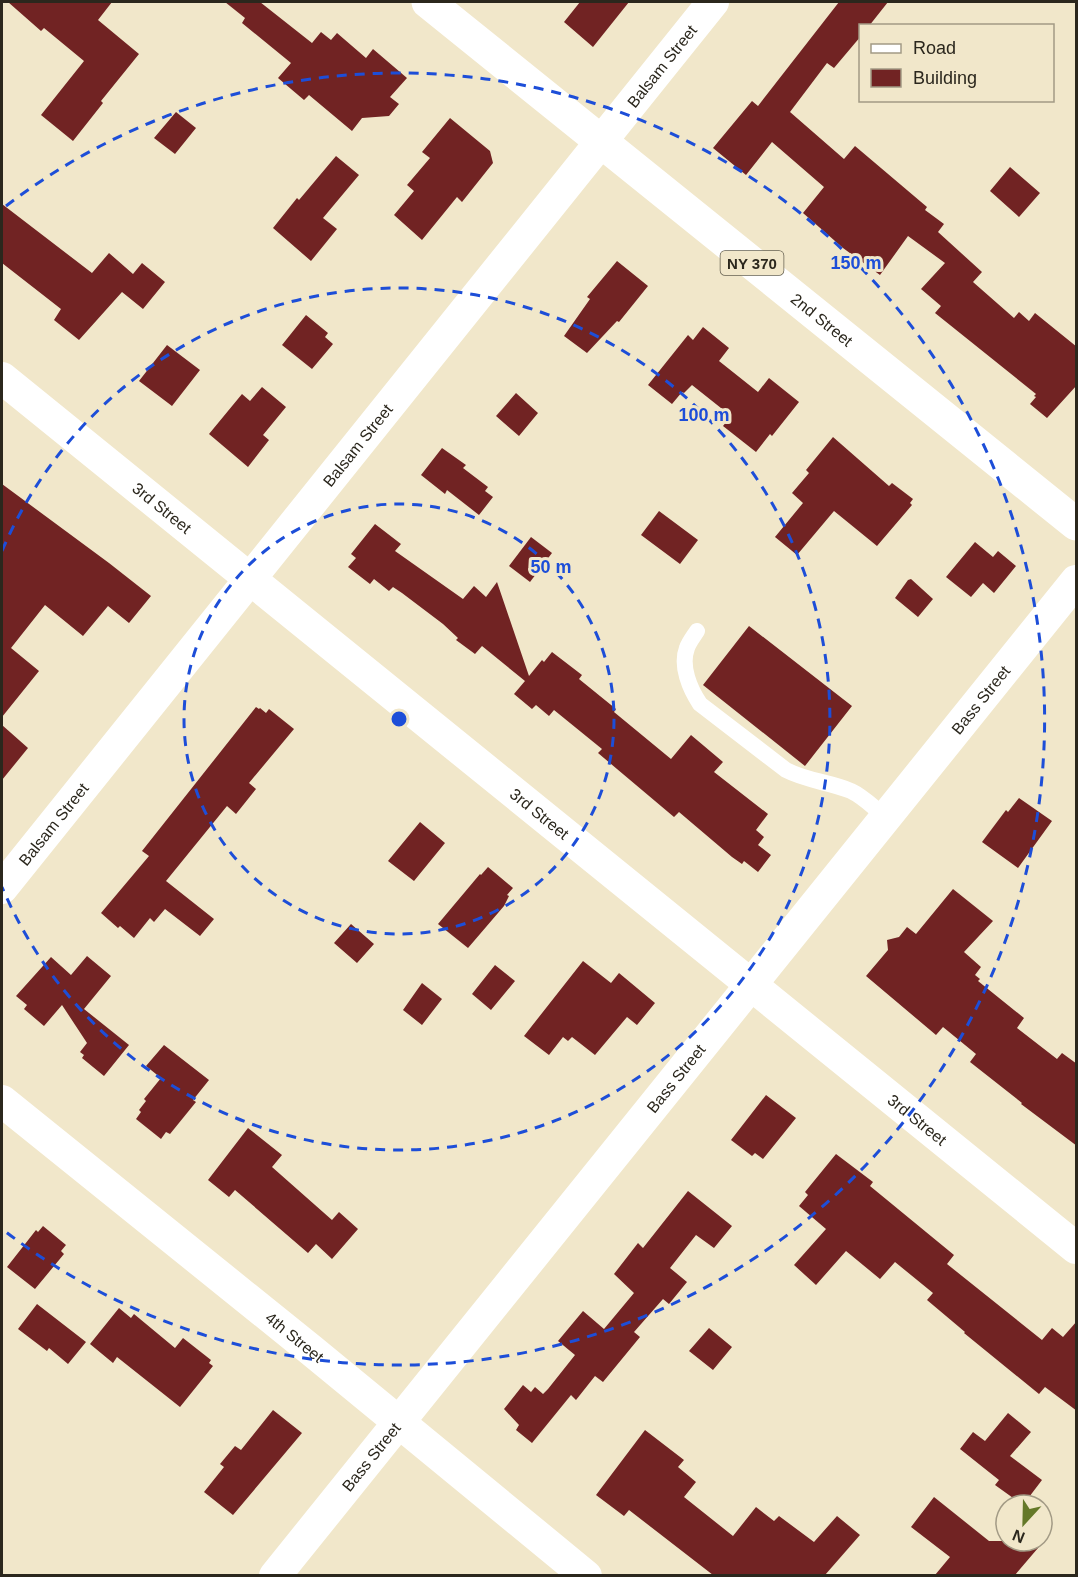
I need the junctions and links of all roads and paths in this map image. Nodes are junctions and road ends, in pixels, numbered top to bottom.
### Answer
1 (428, 2) edge
2 (713, 2) edge
3 (600, 141) junction
4 (2, 378) edge
5 (1077, 524) edge
6 (249, 580) junction
7 (1077, 581) edge
8 (697, 631) dead end
9 (886, 817) junction
10 (2, 888) edge
11 (752, 984) junction
12 (2, 1101) edge
13 (1077, 1248) edge
14 (399, 1422) junction
15 (275, 1575) edge
16 (586, 1575) edge

1 - 3 main road, 2nd Street / NY 370
2 - 3 street, Balsam Street
3 - 5 main road, 2nd Street / NY 370
3 - 6 street, Balsam Street
4 - 6 street, 3rd Street
6 - 10 street, Balsam Street
6 - 11 street, 3rd Street
7 - 9 street, Bass Street
8 - 9 lane
9 - 11 street, Bass Street
11 - 13 street, 3rd Street
11 - 14 street, Bass Street
12 - 14 street, 4th Street
14 - 15 street, Bass Street
14 - 16 street, 4th Street

